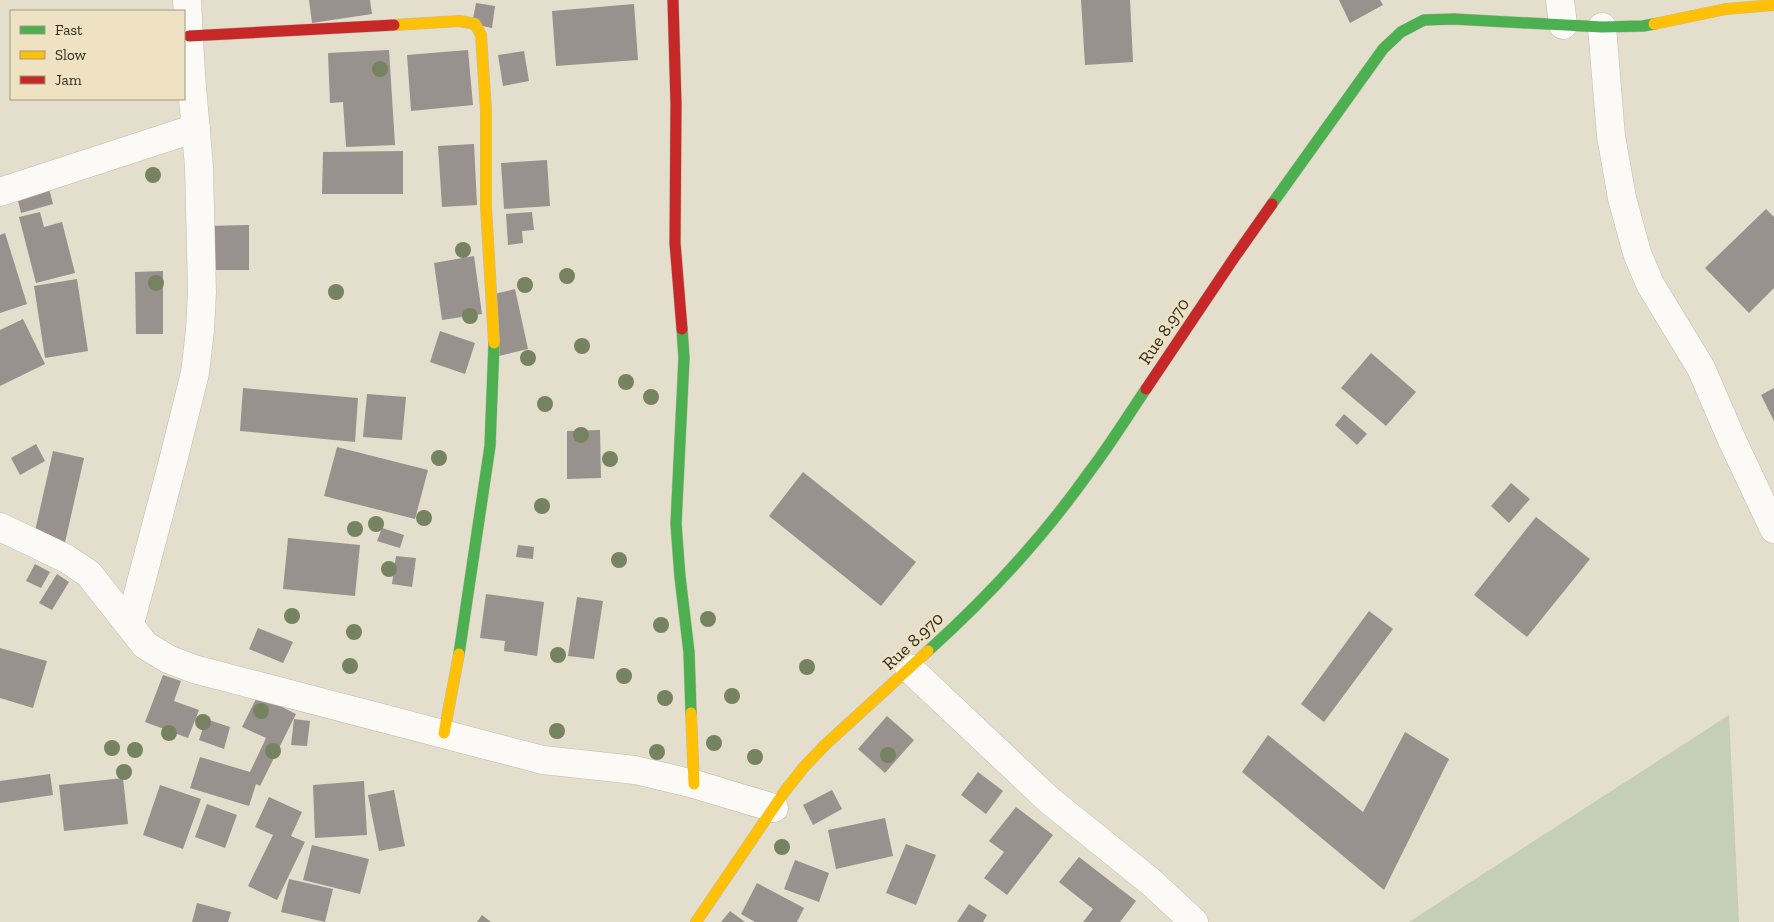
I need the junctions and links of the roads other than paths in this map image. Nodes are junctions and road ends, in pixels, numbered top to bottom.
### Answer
1 (187, 0) edge
2 (673, 0) edge
3 (1774, 5) edge
4 (1562, 12) edge
5 (1602, 27) junction
6 (189, 36) junction
7 (196, 128) junction
8 (0, 192) edge
9 (0, 527) edge
10 (1774, 529) edge
11 (130, 624) junction
12 (909, 668) junction
13 (444, 734) junction
14 (694, 784) junction
15 (774, 808) junction
16 (696, 922) edge
17 (1194, 922) edge

1 - 6 street
2 - 14 street
3 - 5 street, Rue 8.970
4 - 5 street, Rue 8.970
4 - 12 street, Rue 8.970
5 - 10 street
6 - 7 street
6 - 13 street
7 - 8 street
7 - 11 street
9 - 11 street
11 - 13 street
12 - 15 street, Rue 8.970
12 - 17 street
13 - 14 street
14 - 15 street
15 - 16 street, Rue 8.970

